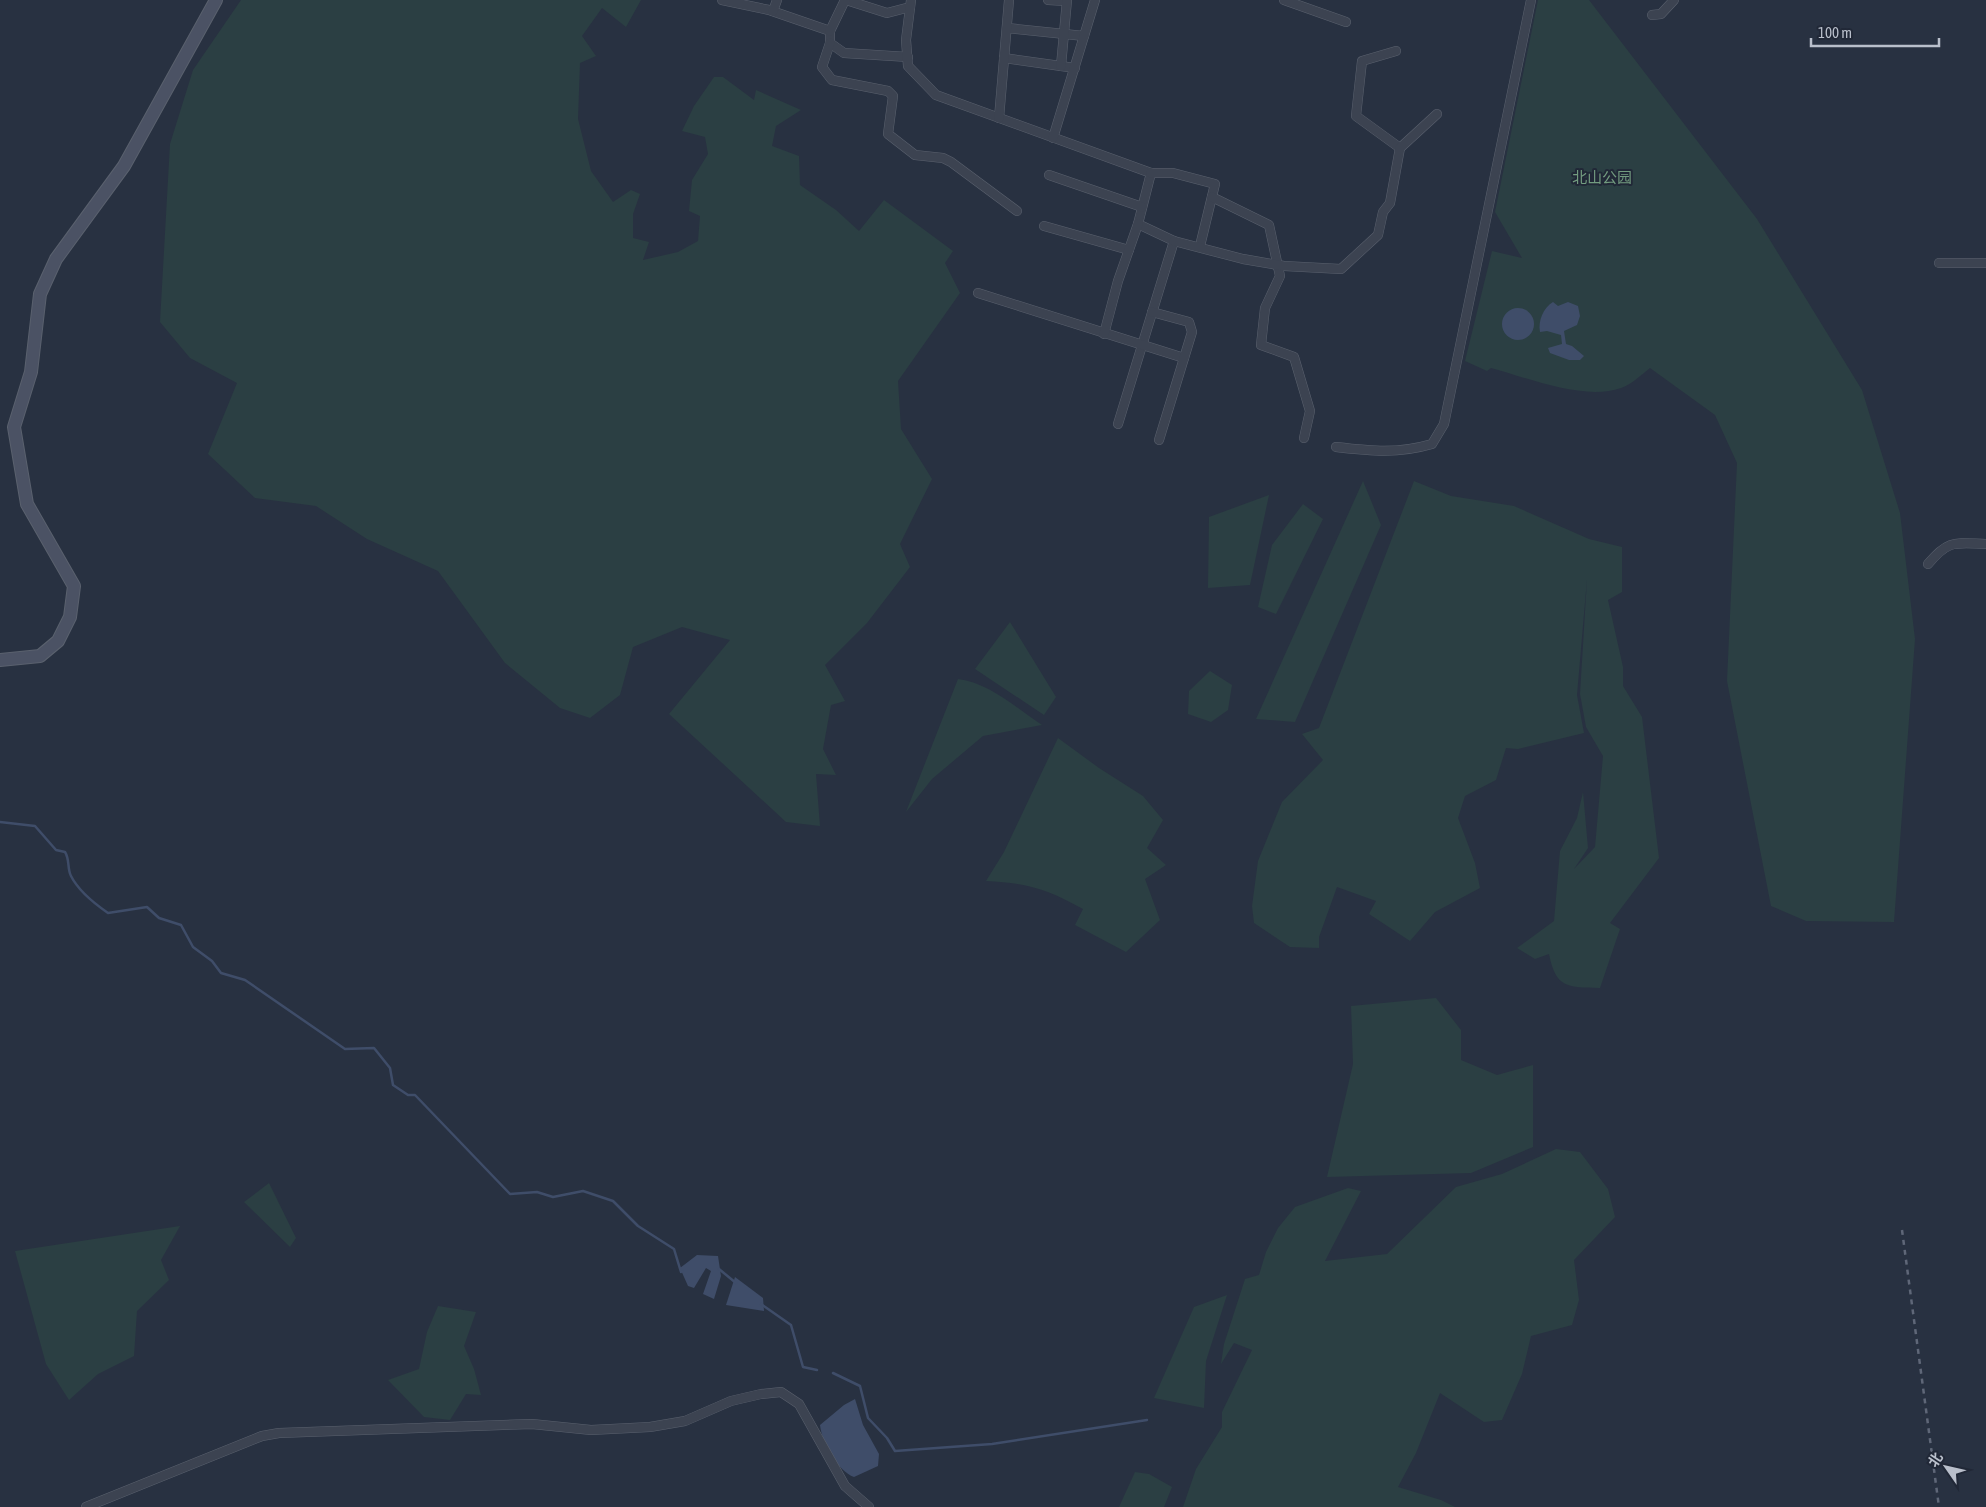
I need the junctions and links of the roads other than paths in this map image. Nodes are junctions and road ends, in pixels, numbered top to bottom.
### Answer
1 (216, 0) edge
2 (722, 0) edge
3 (777, 0) edge
4 (845, 0) edge
5 (1009, 0) edge
6 (1048, 0) edge
7 (1095, 0) edge
8 (1284, 0) edge
9 (1531, 0) edge
10 (1674, 0) edge
11 (1066, 1) edge
12 (911, 4) edge
13 (772, 11) junction
14 (1652, 15) dead end
15 (1346, 22) dead end
16 (1007, 28) junction
17 (830, 31) junction
18 (1065, 34) junction
19 (1084, 36) junction
20 (830, 43) junction
21 (1396, 51) dead end
22 (908, 57) junction
23 (1004, 58) junction
24 (1061, 66) junction
25 (1075, 68) junction
26 (1437, 114) dead end
27 (999, 118) junction
28 (1053, 138) junction
29 (1400, 148) junction
30 (1151, 172) junction
31 (1049, 175) dead end
32 (1212, 197) junction
33 (1142, 207) junction
34 (1017, 211) dead end
35 (1138, 224) junction
36 (1044, 226) dead end
37 (1174, 241) junction
38 (1200, 246) junction
39 (1129, 250) junction
40 (1940, 263) dead end
41 (1986, 263) edge
42 (1278, 265) junction
43 (978, 292) dead end
44 (1152, 312) junction
45 (1104, 334) junction
46 (1142, 346) junction
47 (1184, 358) junction
48 (1118, 424) dead end
49 (1304, 438) dead end
50 (1159, 440) dead end
51 (1336, 447) dead end
52 (1986, 544) edge
53 (1928, 564) dead end
54 (0, 660) edge
55 (86, 1507) edge
56 (870, 1507) edge

1 - 54 street
2 - 13 street
3 - 13 street
4 - 12 street
4 - 17 street
5 - 16 street
6 - 11 street
7 - 19 street
8 - 15 street
9 - 51 street
10 - 14 street
11 - 18 street
12 - 22 street
13 - 17 street
16 - 18 street
16 - 23 street
17 - 20 street
18 - 19 street
18 - 24 street
19 - 25 street
20 - 22 street
20 - 34 street
21 - 29 street
22 - 27 street
23 - 24 street
23 - 27 street
24 - 25 street
25 - 28 street
26 - 29 street
27 - 28 street
28 - 30 street
29 - 42 street
30 - 32 street
30 - 33 street
31 - 33 street
32 - 38 street
32 - 42 street
33 - 35 street
35 - 37 street
35 - 39 street
36 - 39 street
37 - 38 street
37 - 44 street
38 - 42 street
39 - 45 street
40 - 41 street
42 - 49 street
43 - 45 street
44 - 46 street
44 - 47 street
45 - 46 street
46 - 47 street
46 - 48 street
47 - 50 street
52 - 53 street
55 - 56 street

